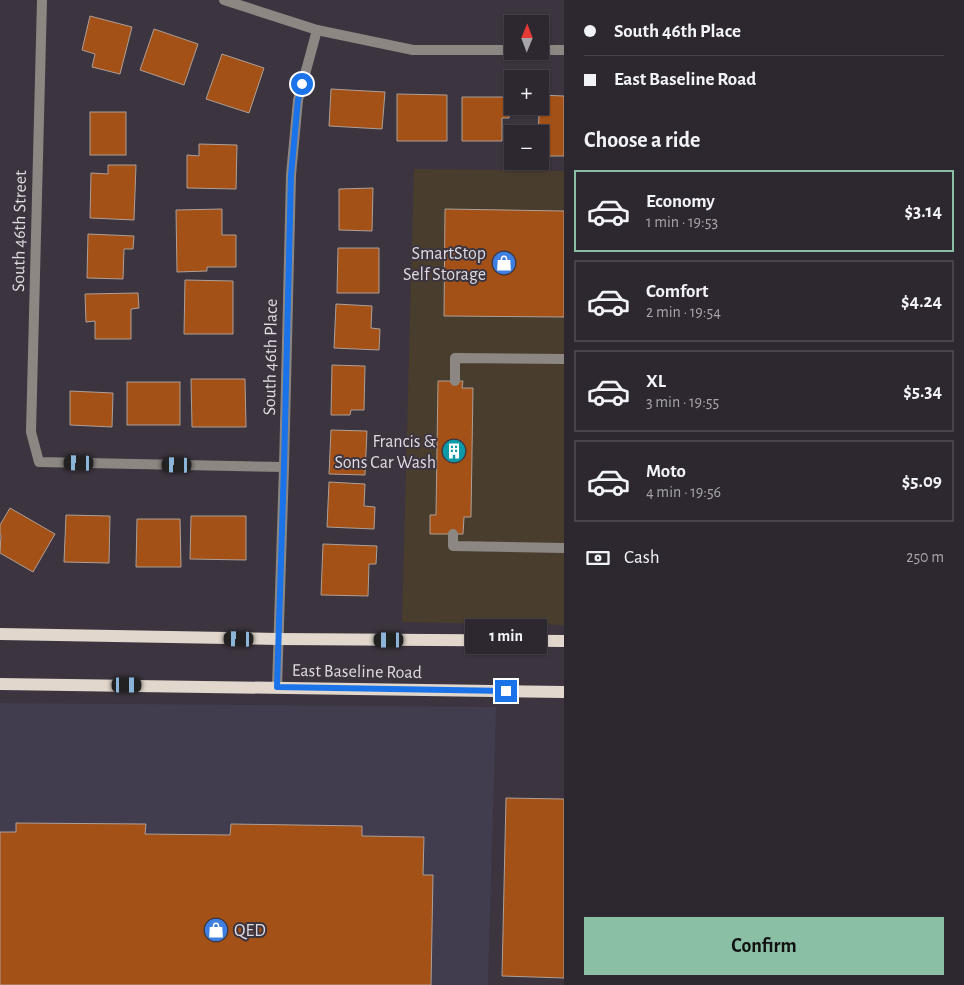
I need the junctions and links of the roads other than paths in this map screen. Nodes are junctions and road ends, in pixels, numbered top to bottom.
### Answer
1 (42, 0) edge
2 (224, 0) edge
3 (316, 30) junction
4 (504, 50) edge
5 (549, 50) edge
6 (564, 50) edge
7 (564, 359) edge
8 (455, 381) dead end
9 (284, 467) junction
10 (453, 534) dead end
11 (564, 548) edge
12 (0, 634) edge
13 (278, 640) junction
14 (564, 641) edge
15 (0, 684) edge
16 (277, 687) junction
17 (564, 692) edge

1 - 9 street, South 46th Street
2 - 3 street
3 - 4 street
3 - 9 street, South 46th Place
5 - 6 street
7 - 8 street
9 - 13 street, South 46th Place
10 - 11 street
12 - 13 main road, East Baseline Road
13 - 14 main road, East Baseline Road
13 - 16 street, South 46th Place
15 - 16 main road, East Baseline Road
16 - 17 main road, East Baseline Road

